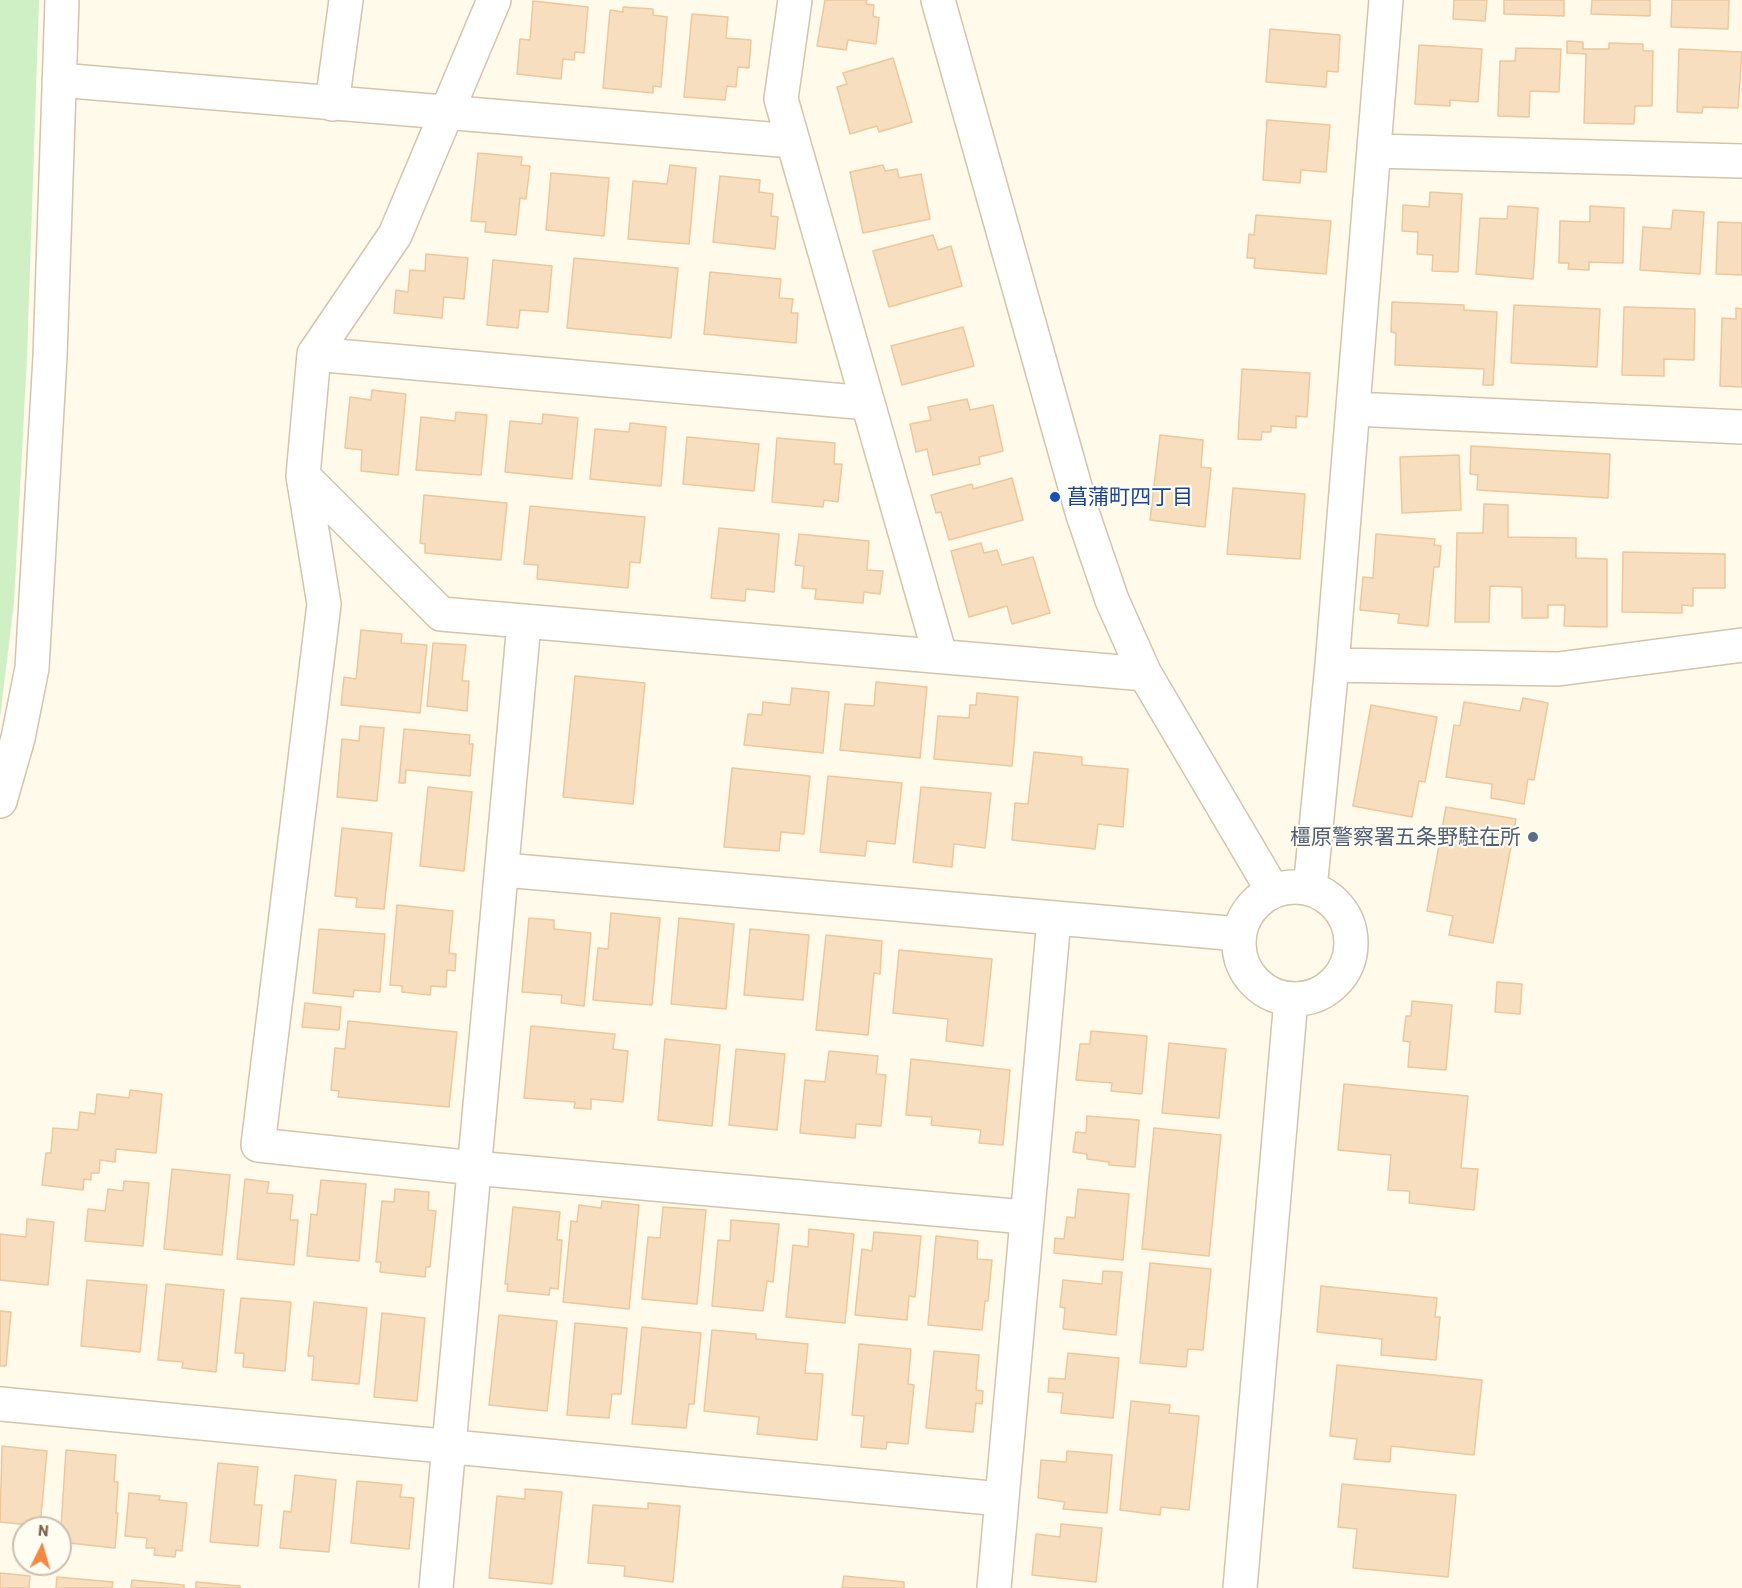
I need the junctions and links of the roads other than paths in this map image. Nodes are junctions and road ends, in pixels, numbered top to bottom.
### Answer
1 (62, 0) edge
2 (346, 0) edge
3 (494, 0) edge
4 (795, 0) edge
5 (938, 0) edge
6 (1386, 0) edge
7 (59, 80) junction
8 (332, 104) junction
9 (448, 114) junction
10 (792, 141) junction
11 (1375, 151) junction
12 (1742, 161) edge
13 (314, 354) junction
14 (868, 403) junction
15 (1353, 409) junction
16 (1742, 428) edge
17 (303, 476) junction
18 (525, 623) junction
19 (1742, 645) edge
20 (940, 655) junction
21 (1332, 665) junction
22 (1145, 674) junction
23 (0, 801) edge
24 (504, 870) junction
25 (1310, 889) junction
26 (1273, 891) junction
27 (1054, 919) junction
28 (1239, 933) junction
29 (1291, 999) junction
30 (474, 1167) junction
31 (1025, 1217) junction
32 (0, 1404) edge
33 (448, 1447) junction
34 (1001, 1499) junction
35 (436, 1588) edge
36 (994, 1588) edge
37 (1240, 1588) edge

1 - 7 street
2 - 8 street
3 - 9 street
4 - 10 street
5 - 22 street
6 - 11 street
7 - 8 street
7 - 23 street
8 - 9 street
9 - 10 street
9 - 13 street
10 - 14 street
11 - 12 street
11 - 15 street
13 - 14 street
13 - 17 street
14 - 20 street
15 - 16 street
15 - 21 street
17 - 18 street
17 - 30 street
18 - 20 street
18 - 24 street
19 - 21 street
20 - 22 street
21 - 25 street
22 - 26 street
24 - 27 street
24 - 30 street
25 - 26 street
25 - 29 street
26 - 28 street
27 - 28 street
27 - 31 street
28 - 29 street
29 - 37 street
30 - 31 street
30 - 33 street
31 - 34 street
32 - 33 street
33 - 34 street
33 - 35 street
34 - 36 street

